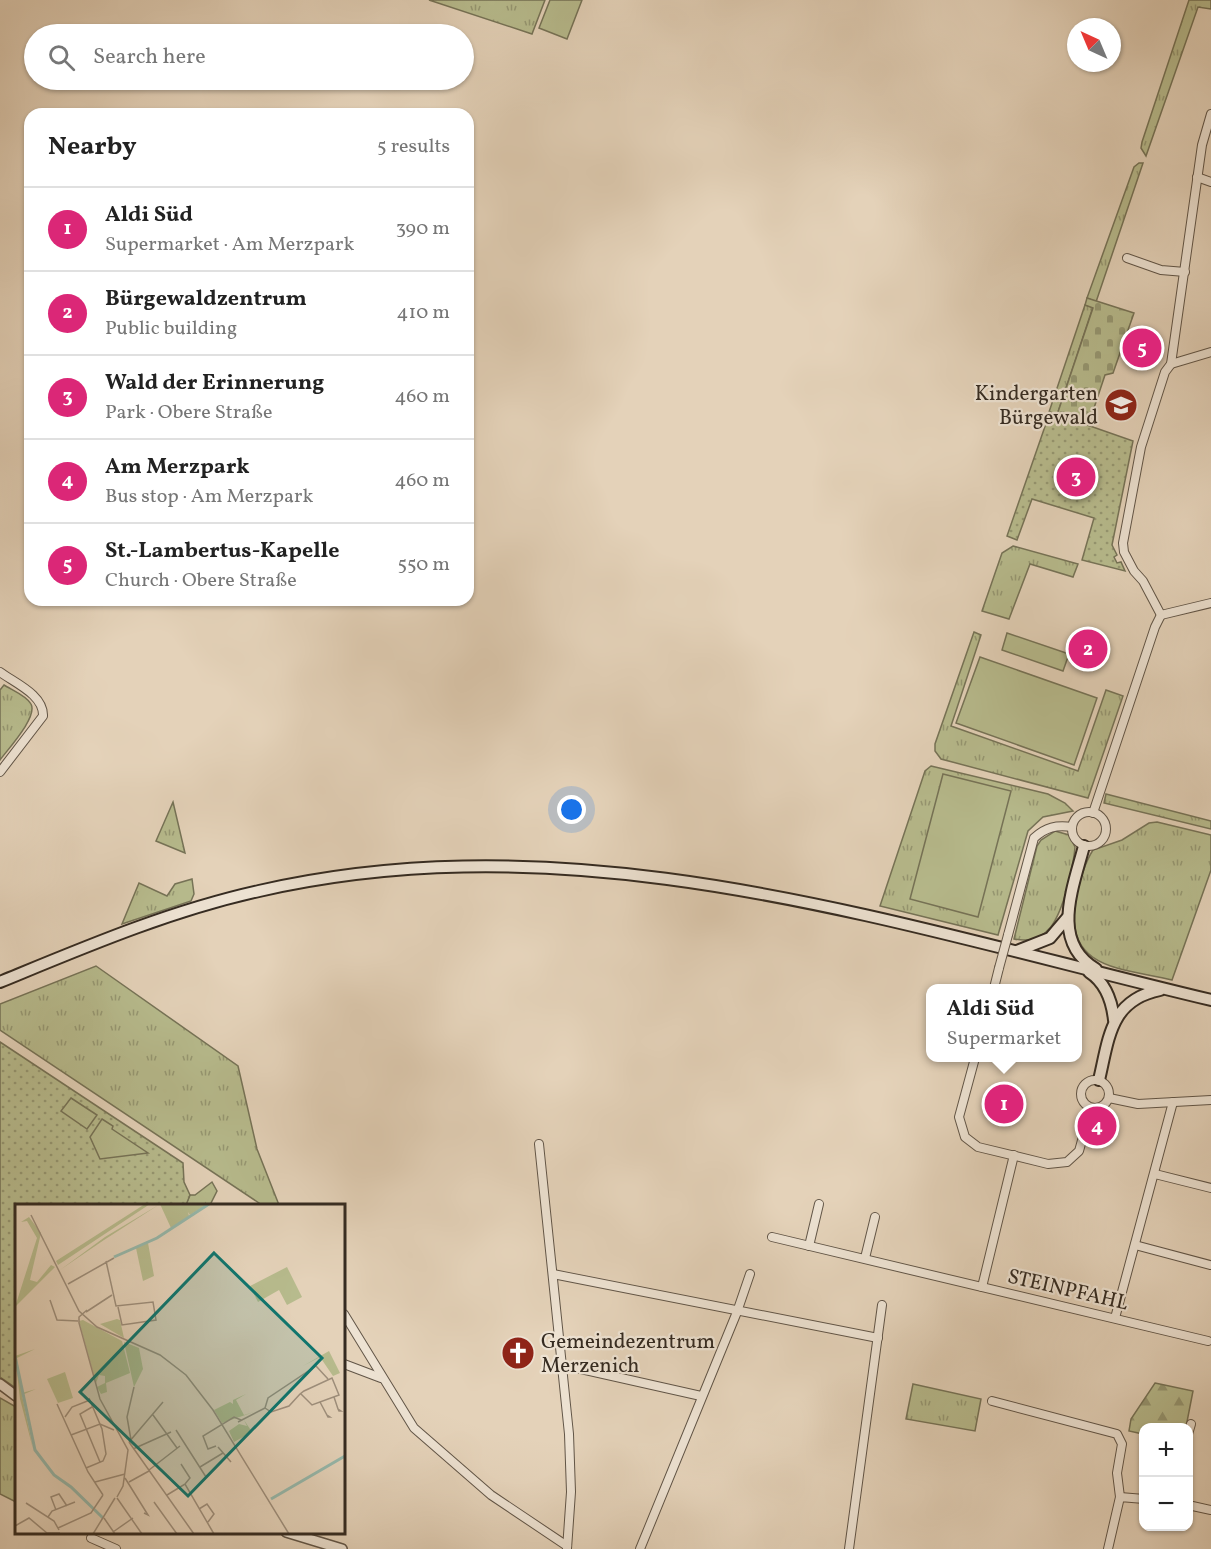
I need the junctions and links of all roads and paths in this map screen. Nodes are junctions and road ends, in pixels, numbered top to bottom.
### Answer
1 (1211, 114) edge
2 (1197, 177) junction
3 (1211, 182) edge
4 (1127, 258) dead end
5 (1185, 272) junction
6 (1211, 352) edge
7 (1171, 364) junction
8 (1211, 603) edge
9 (1161, 615) junction
10 (0, 672) edge
11 (0, 772) edge
12 (1093, 813) junction
13 (1072, 827) junction
14 (1084, 846) junction
15 (1067, 917) junction
16 (1014, 952) junction
17 (1081, 968) junction
18 (1104, 974) junction
19 (0, 982) edge
20 (995, 984) edge
21 (1163, 989) junction
22 (1211, 1000) edge
23 (1114, 1020) junction
24 (974, 1062) edge
25 (1099, 1080) junction
26 (1109, 1098) junction
27 (1211, 1100) edge
28 (1173, 1102) junction
29 (1091, 1108) junction
30 (539, 1144) dead end
31 (1014, 1155) junction
32 (1155, 1174) junction
33 (1211, 1188) edge
34 (819, 1204) dead end
35 (875, 1217) dead end
36 (772, 1237) dead end
37 (1135, 1245) junction
38 (809, 1246) junction
39 (865, 1258) junction
40 (1210, 1264) edge
41 (553, 1274) junction
42 (750, 1274) dead end
43 (982, 1287) junction
44 (882, 1305) dead end
45 (737, 1312) junction
46 (345, 1316) edge
47 (1115, 1318) junction
48 (878, 1338) junction
49 (1208, 1341) dead end
50 (345, 1364) edge
51 (563, 1365) junction
52 (381, 1378) junction
53 (0, 1384) edge
54 (15, 1395) edge
55 (701, 1396) junction
56 (992, 1401) dead end
57 (1120, 1497) junction
58 (1139, 1499) edge
59 (1193, 1506) edge
60 (1211, 1510) edge
61 (290, 1534) edge
62 (91, 1539) dead end
63 (102, 1546) edge
64 (567, 1548) edge
65 (116, 1549) edge
66 (342, 1549) edge
67 (640, 1549) edge
68 (849, 1549) edge
69 (1108, 1549) edge

1 - 2 street
2 - 3 street
2 - 5 street
4 - 5 street
5 - 7 street
6 - 7 street
7 - 9 street
8 - 9 street
9 - 12 street
10 - 11 street
12 - 13 street
12 - 14 street
13 - 14 street
13 - 20 street, bridge
14 - 15 main road
15 - 16 main road
15 - 18 main road
16 - 17 main road
16 - 19 main road
17 - 18 main road
17 - 23 main road
18 - 21 main road
21 - 22 main road
21 - 23 main road
23 - 25 main road
24 - 31 street
25 - 26 street
25 - 29 street
26 - 28 street
26 - 29 street
27 - 28 street
28 - 32 street
29 - 31 street
30 - 41 street
31 - 43 street, STEINPFAHL
32 - 33 street
32 - 37 street
34 - 38 street
35 - 39 street
36 - 38 street
37 - 40 street
37 - 47 street
38 - 39 street
39 - 43 street
41 - 45 street
41 - 51 street
42 - 45 street
43 - 47 street, STEINPFAHL
44 - 48 street
45 - 48 street
45 - 55 street
46 - 52 street
47 - 49 street, STEINPFAHL
48 - 68 street
50 - 52 street
51 - 55 street
51 - 64 street
52 - 64 street
53 - 54 street
55 - 67 street
56 - 57 street
57 - 58 street
57 - 69 street
59 - 60 street
61 - 66 street
62 - 63 street
63 - 65 street

